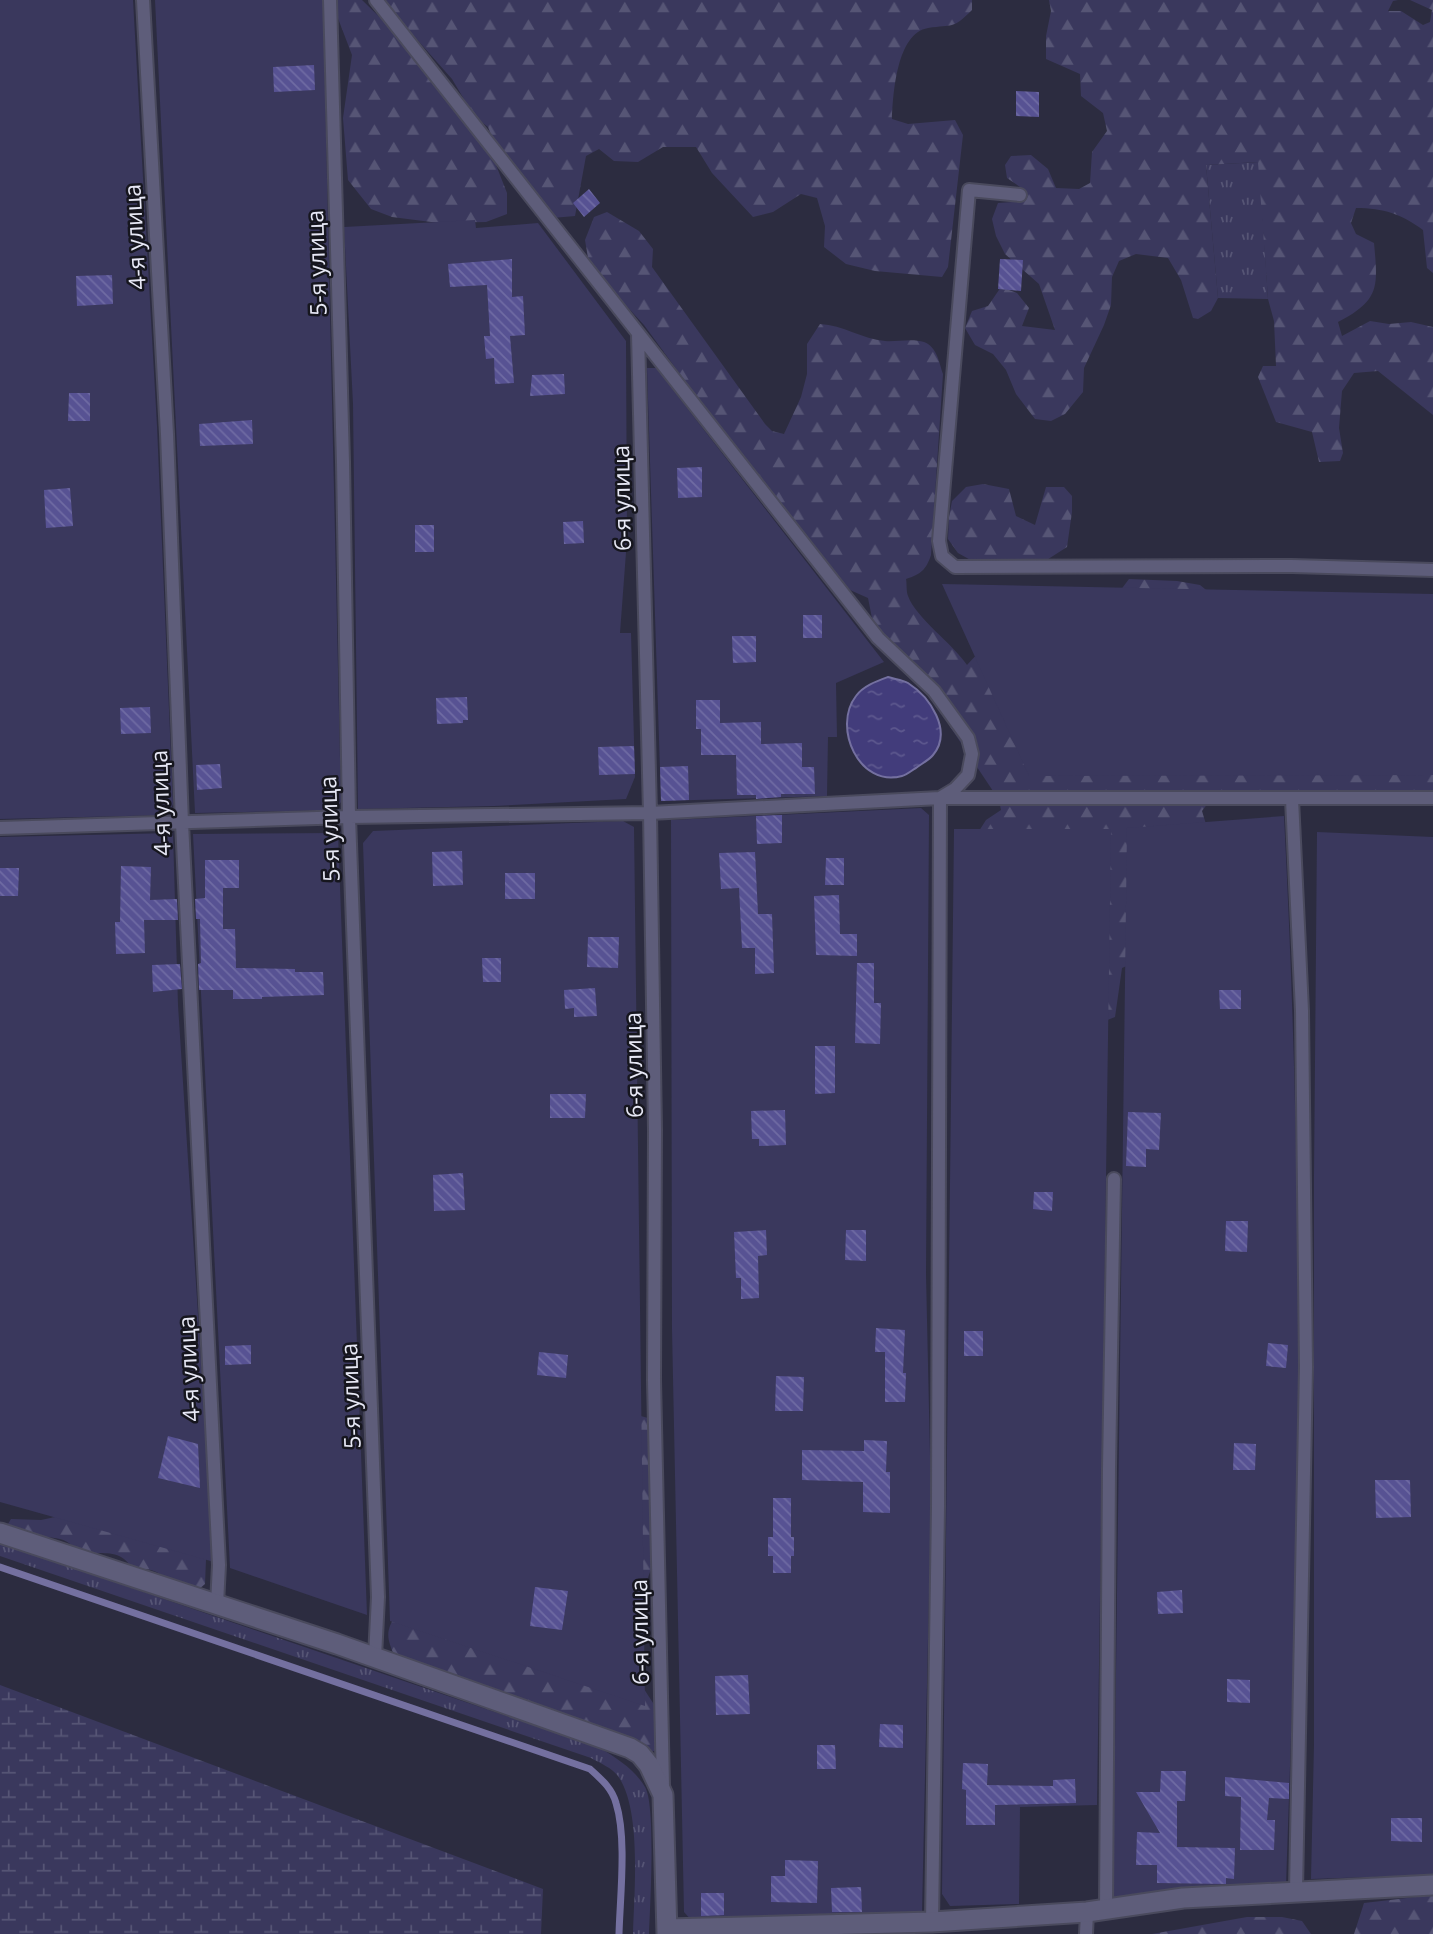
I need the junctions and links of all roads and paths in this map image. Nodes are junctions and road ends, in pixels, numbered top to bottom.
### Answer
1 (143, 0) edge
2 (330, 0) edge
3 (376, 0) edge
4 (1020, 195) dead end
5 (638, 334) junction
6 (1433, 570) edge
7 (940, 798) junction
8 (1433, 798) edge
9 (1292, 799) junction
10 (650, 813) junction
11 (349, 817) junction
12 (182, 823) junction
13 (0, 828) edge
14 (1114, 1178) dead end
15 (0, 1533) edge
16 (217, 1604) junction
17 (375, 1657) junction
18 (663, 1795) junction
19 (1433, 1885) edge
20 (1296, 1891) junction
21 (1096, 1911) junction
22 (932, 1922) junction
23 (848, 1930) edge
24 (667, 1932) edge
25 (1086, 1934) edge

1 - 12 lane, 4-я улица
2 - 11 lane, 5-я улица
3 - 5 lane
4 - 6 lane
5 - 7 lane
5 - 10 lane, 6-я улица
7 - 9 lane
7 - 10 lane
7 - 22 lane
8 - 9 lane
9 - 20 lane
10 - 11 lane
10 - 18 lane, 6-я улица
11 - 12 lane
11 - 17 lane, 5-я улица
12 - 13 lane
12 - 16 lane, 4-я улица
14 - 21 lane
15 - 16 street
16 - 17 street
17 - 18 street
18 - 24 street
19 - 20 street
20 - 21 street
21 - 22 street
21 - 25 lane
22 - 23 street
23 - 24 street

